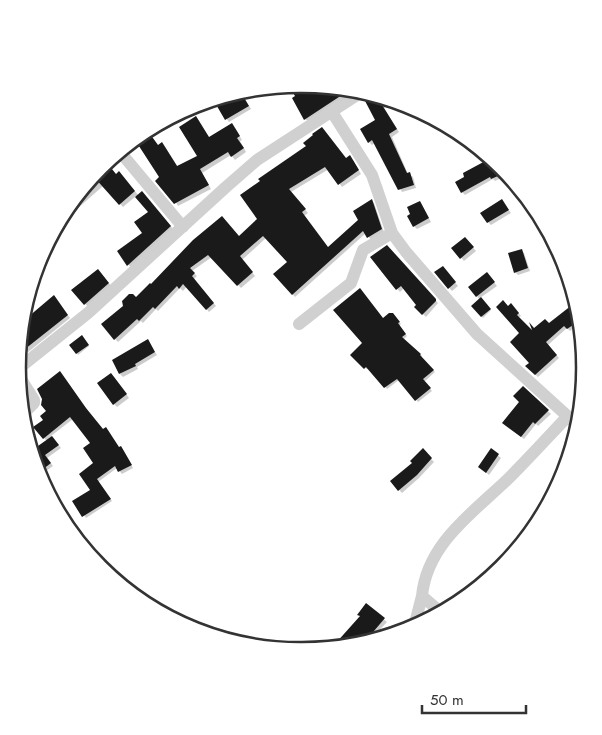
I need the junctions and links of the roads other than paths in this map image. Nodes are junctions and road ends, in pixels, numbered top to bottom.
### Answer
1 (352, 98) edge
2 (332, 112) junction
3 (124, 158) edge
4 (183, 227) junction
5 (392, 233) junction
6 (299, 324) dead end
7 (26, 362) edge
8 (28, 390) edge
9 (30, 407) edge
10 (571, 419) edge
11 (570, 420) edge
12 (422, 596) junction
13 (435, 607) edge
14 (416, 617) edge

1 - 2 street
2 - 4 street
2 - 5 street
3 - 4 street
4 - 7 street
5 - 6 street
5 - 10 street
8 - 9 street
11 - 12 street
12 - 13 street
12 - 14 street

